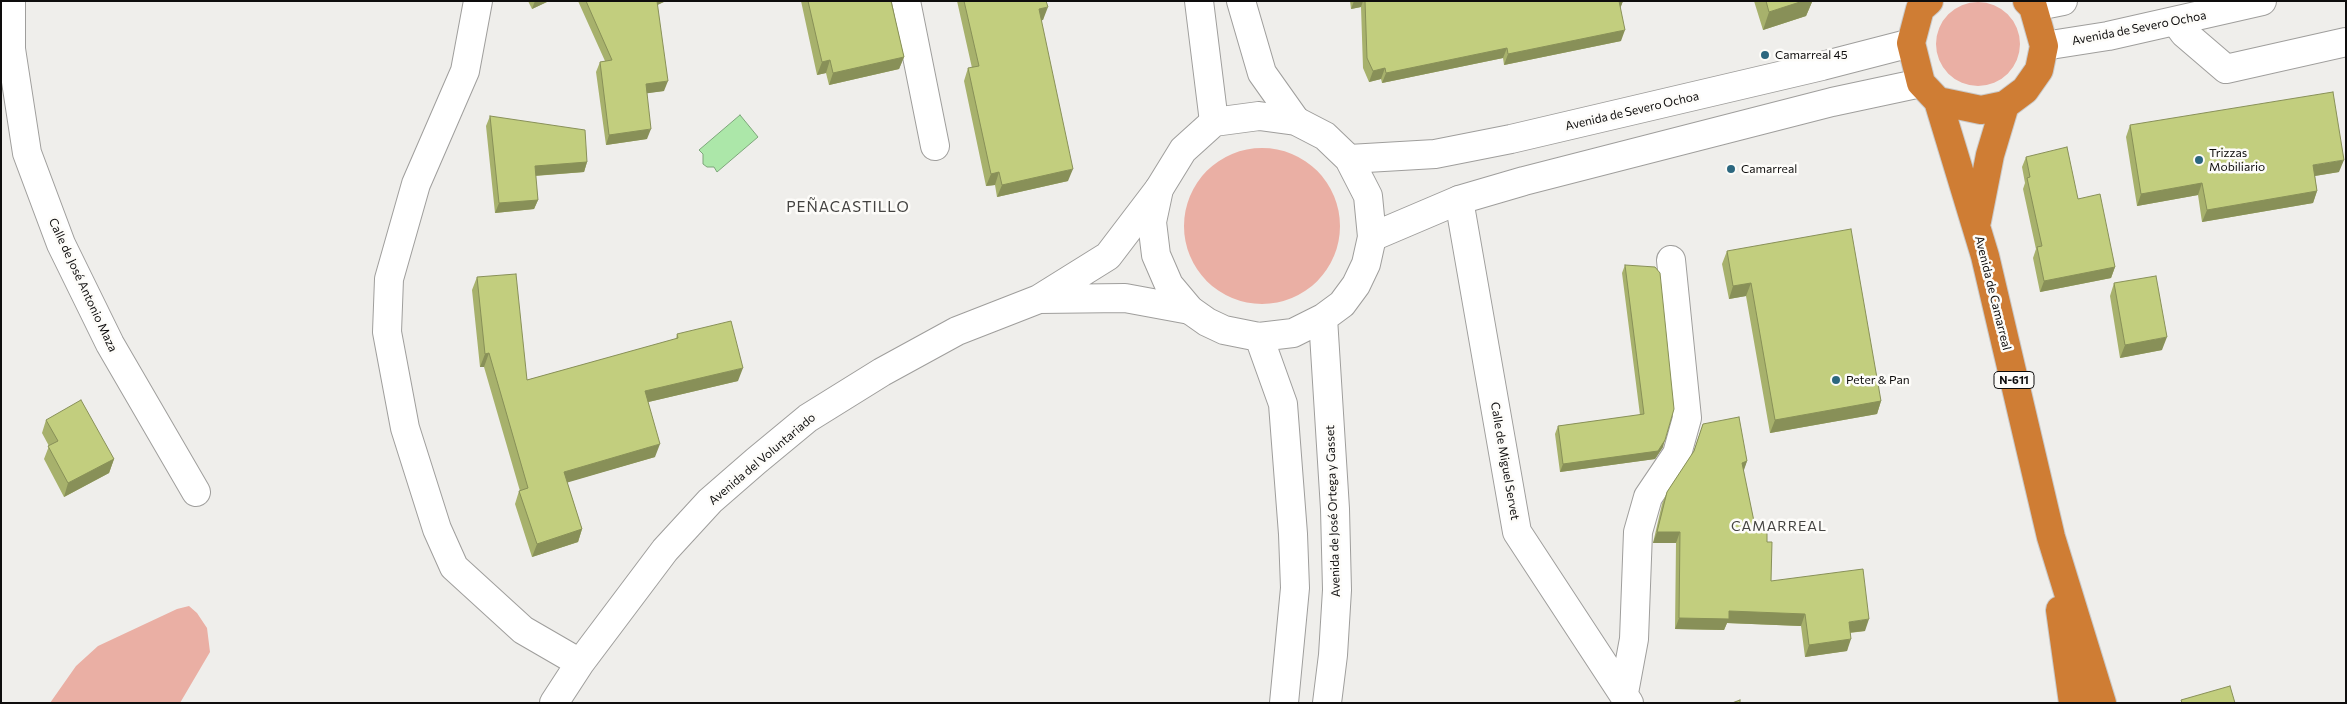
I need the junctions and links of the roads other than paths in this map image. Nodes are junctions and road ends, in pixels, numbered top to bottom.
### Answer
1 (11, 1) edge
2 (478, 1) edge
3 (906, 1) edge
4 (1199, 1) edge
5 (1241, 1) edge
6 (2063, 1) edge
7 (2258, 2) edge
8 (1922, 4) edge
9 (2030, 4) edge
10 (2176, 22) junction
11 (2346, 42) edge
12 (1911, 43) junction
13 (2044, 46) junction
14 (1929, 92) junction
15 (2005, 105) junction
16 (1296, 121) junction
17 (1214, 122) junction
18 (935, 146) dead end
19 (1349, 159) junction
20 (1159, 189) junction
21 (1459, 200) junction
22 (1976, 225) junction
23 (1372, 237) junction
24 (1671, 260) dead end
25 (1039, 299) junction
26 (1190, 310) junction
27 (1323, 318) junction
28 (1259, 337) junction
29 (196, 492) dead end
30 (2051, 537) junction
31 (580, 663) junction
32 (1627, 698) edge
33 (554, 703) edge
34 (1284, 703) edge
35 (1326, 703) edge
36 (2074, 703) edge
37 (2102, 703) edge

1 - 29 street, Calle de José Antonio Maza
2 - 31 street
3 - 18 street
4 - 17 street
5 - 16 street
6 - 9 street
7 - 10 street, Avenida de Severo Ochoa
8 - 12 highway, N-611
9 - 13 highway
10 - 11 street
10 - 13 street, Avenida de Severo Ochoa
12 - 14 highway, N-611
12 - 19 street, Avenida de Severo Ochoa
13 - 15 highway
14 - 15 highway
14 - 21 street
14 - 22 highway, Avenida de Camarreal / N-611
15 - 22 highway, Avenida de Camarreal / N-611
16 - 17 street
16 - 19 street
17 - 20 street
19 - 23 street
20 - 25 street, Avenida del Voluntariado
20 - 26 street
21 - 23 street
21 - 32 street, Calle de Miguel Servet
22 - 30 highway, Avenida de Camarreal / N-611
23 - 27 street
24 - 32 street, Calle de Miguel Servet
25 - 26 street, Avenida del Voluntariado
25 - 31 street, Avenida del Voluntariado
26 - 28 street
27 - 28 street
27 - 35 street, Avenida de José Ortega y Gasset
28 - 34 street
30 - 36 highway, N-611
30 - 37 highway, N-611
31 - 33 street, Avenida del Voluntariado

